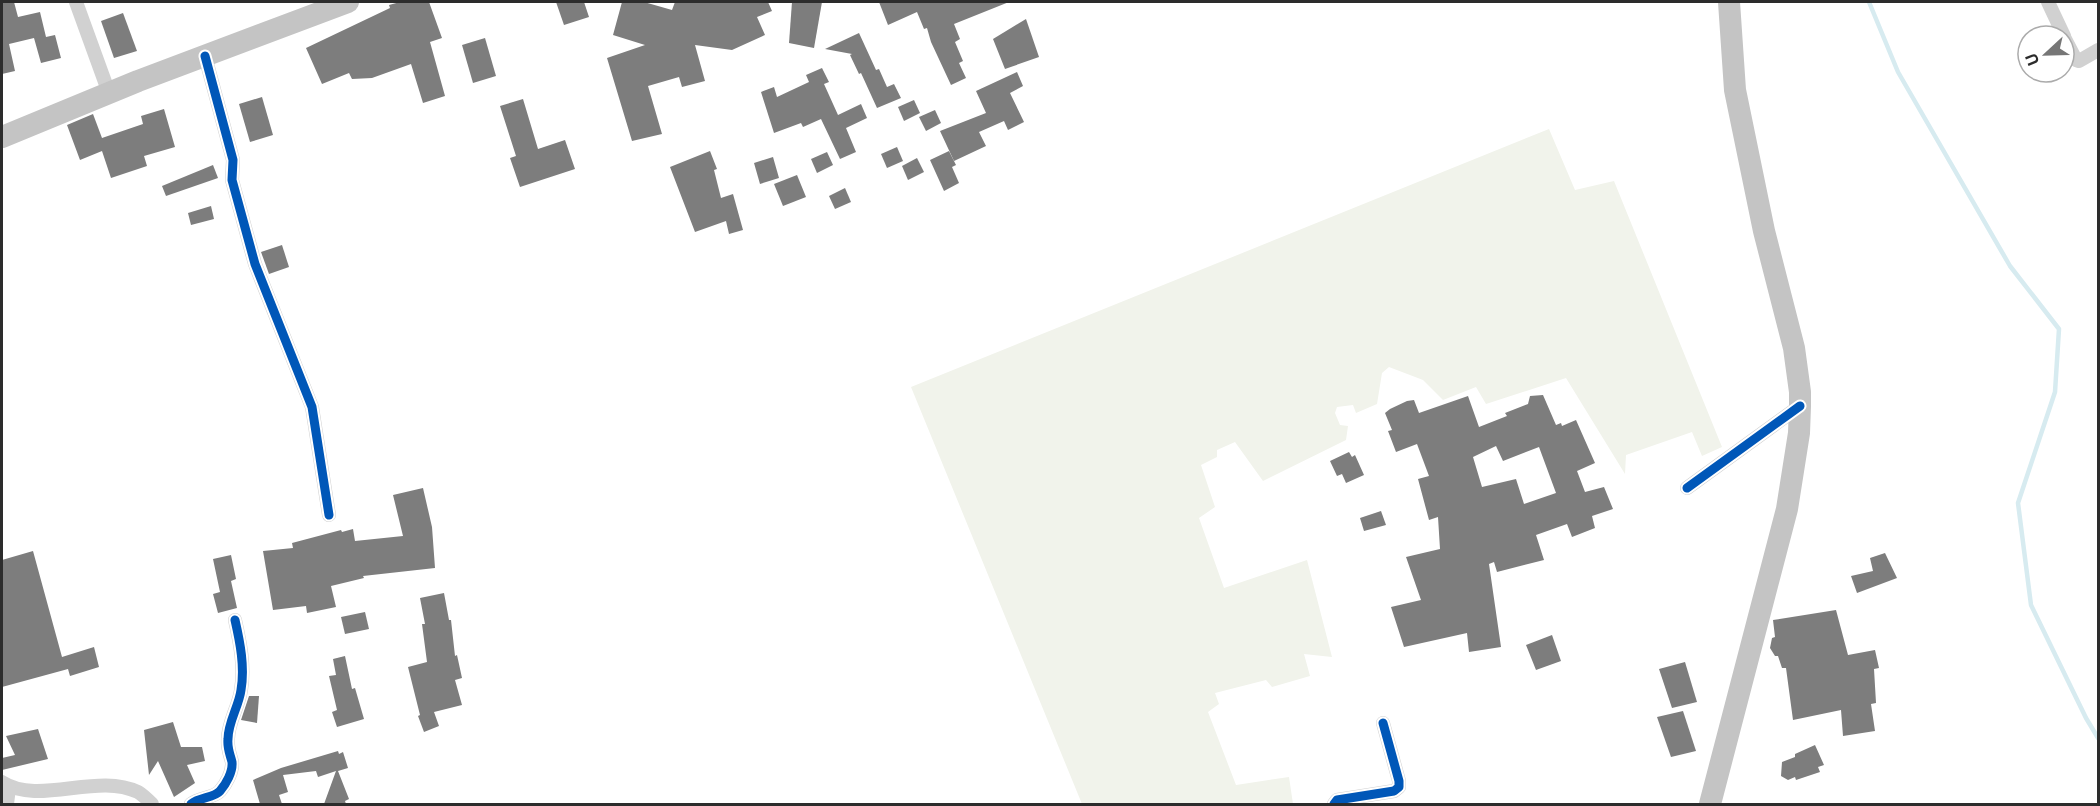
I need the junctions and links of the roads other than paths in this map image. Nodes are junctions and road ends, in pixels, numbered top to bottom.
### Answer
1 (76, 2) edge
2 (348, 2) edge
3 (1729, 2) edge
4 (2048, 2) edge
5 (2058, 24) edge
6 (2098, 50) edge
7 (205, 56) junction
8 (2076, 60) edge
9 (109, 93) junction
10 (2, 137) edge
11 (1800, 406) junction
12 (1687, 488) dead end
13 (329, 515) dead end
14 (235, 620) dead end
15 (1383, 723) dead end
16 (5, 785) edge
17 (7, 804) edge
18 (152, 804) edge
19 (191, 804) edge
20 (1334, 804) edge
21 (1710, 804) edge

1 - 9 street
2 - 7 main road
3 - 11 main road
4 - 5 street
6 - 8 street
7 - 9 main road
7 - 13 street
9 - 10 main road
11 - 12 street
11 - 21 main road
14 - 19 street
15 - 20 street
16 - 17 street
16 - 18 street

